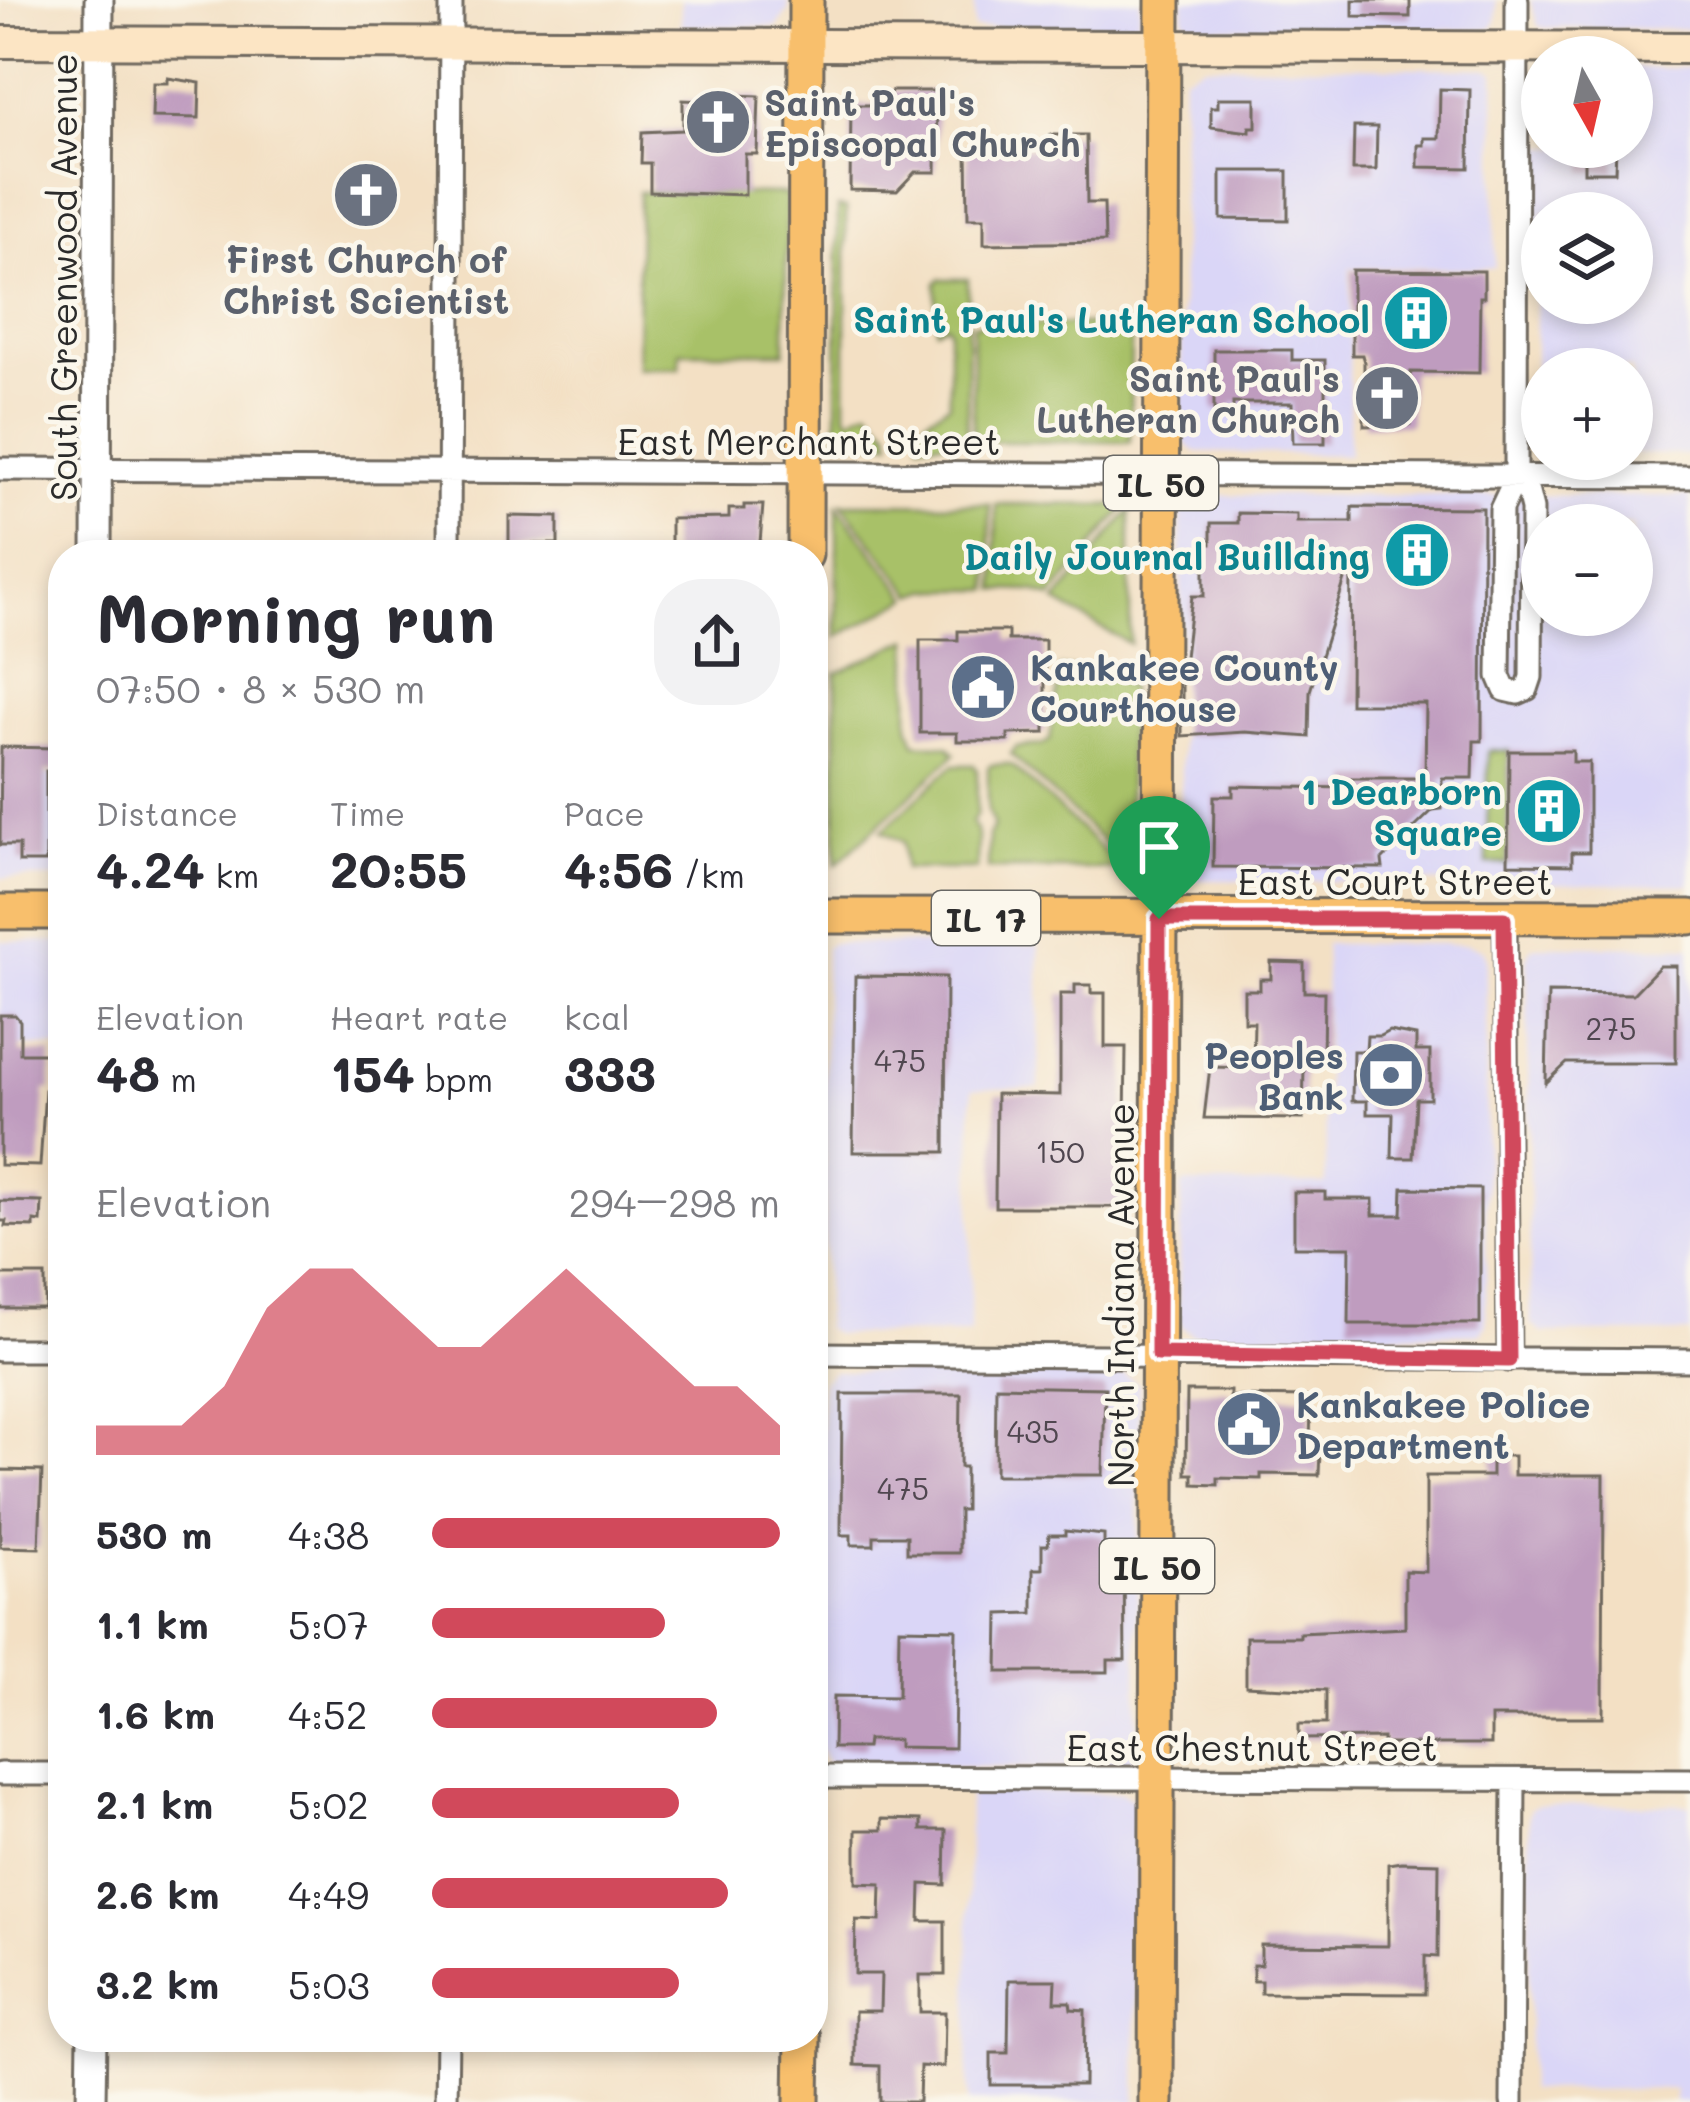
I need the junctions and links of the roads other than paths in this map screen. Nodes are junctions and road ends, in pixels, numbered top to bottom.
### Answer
1 (99, 0) edge
2 (451, 0) edge
3 (806, 0) edge
4 (1163, 0) edge
5 (1517, 0) edge
6 (0, 42) edge
7 (99, 42) junction
8 (451, 44) junction
9 (806, 45) junction
10 (1163, 46) junction
11 (1517, 48) junction
12 (1690, 48) edge
13 (0, 469) edge
14 (98, 470) junction
15 (449, 471) junction
16 (805, 473) junction
17 (1161, 475) junction
18 (1516, 477) junction
19 (1690, 478) edge
20 (98, 540) edge
21 (448, 540) edge
22 (805, 540) edge
23 (0, 912) edge
24 (48, 912) edge
25 (828, 916) edge
26 (1690, 917) edge
27 (1159, 919) junction
28 (1504, 919) junction
29 (0, 1349) edge
30 (48, 1350) edge
31 (828, 1354) edge
32 (1158, 1354) junction
33 (1509, 1360) junction
34 (1690, 1360) edge
35 (0, 1774) edge
36 (48, 1774) edge
37 (828, 1777) edge
38 (1156, 1778) junction
39 (1514, 1780) junction
40 (1690, 1780) edge
41 (92, 2052) edge
42 (447, 2052) edge
43 (803, 2052) edge
44 (92, 2102) edge
45 (446, 2102) edge
46 (802, 2102) edge
47 (1156, 2102) edge
48 (1512, 2102) edge

1 - 7 street, South Greenwood Avenue
2 - 8 street
3 - 9 main road
4 - 10 main road, IL 50
5 - 11 street
6 - 7 main road
7 - 8 main road
7 - 14 street, South Greenwood Avenue
8 - 9 main road
8 - 15 street
9 - 10 main road
9 - 16 main road
10 - 11 main road
10 - 17 main road, IL 50
11 - 12 main road
11 - 18 street
13 - 14 street, East Merchant Street
14 - 15 street, East Merchant Street
14 - 20 street, South Greenwood Avenue
15 - 16 street, East Merchant Street
15 - 21 street
16 - 17 street, East Merchant Street
16 - 22 main road
17 - 18 street, East Merchant Street
17 - 27 main road, IL 50
18 - 18 street
18 - 19 street, East Merchant Street
23 - 24 main road
25 - 27 main road, East Court Street / IL 17
26 - 28 main road, East Court Street / IL 17
27 - 28 main road, East Court Street / IL 17
27 - 32 main road, North Indiana Avenue / IL 50
28 - 33 street
29 - 30 street
31 - 32 street
32 - 33 street
32 - 38 main road, North Indiana Avenue / IL 50
33 - 34 street
35 - 36 street
37 - 38 street, East Chestnut Street
38 - 39 street, East Chestnut Street
38 - 47 main road, North Indiana Avenue / IL 50
39 - 40 street, East Chestnut Street
39 - 48 street
41 - 44 street
42 - 45 street
43 - 46 main road

